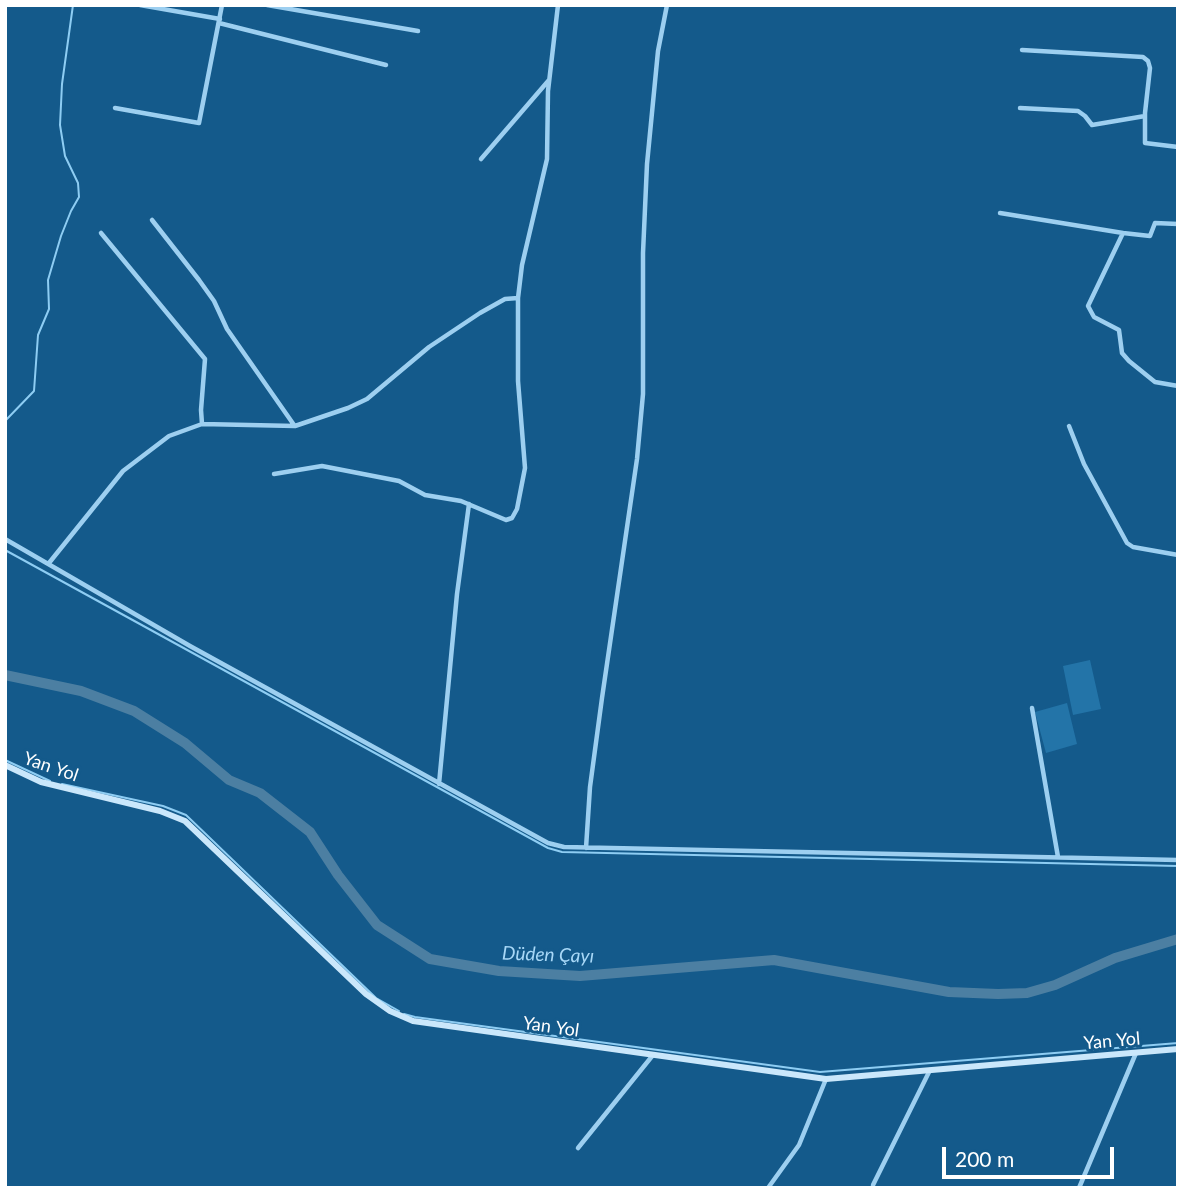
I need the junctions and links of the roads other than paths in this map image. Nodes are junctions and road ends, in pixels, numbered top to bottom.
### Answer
1 (140, 5) edge
2 (222, 5) edge
3 (267, 5) edge
4 (558, 5) edge
5 (667, 5) edge
6 (219, 21) junction
7 (418, 31) dead end
8 (1022, 50) dead end
9 (386, 65) dead end
10 (550, 79) junction
11 (115, 108) dead end
12 (1020, 108) dead end
13 (1145, 116) junction
14 (1178, 146) edge
15 (481, 159) dead end
16 (1000, 213) dead end
17 (152, 220) dead end
18 (1178, 224) edge
19 (101, 233) dead end
20 (1123, 233) junction
21 (517, 298) junction
22 (1178, 386) edge
23 (202, 424) junction
24 (295, 426) junction
25 (1069, 426) dead end
26 (274, 474) dead end
27 (469, 505) junction
28 (5, 539) edge
29 (1178, 555) edge
30 (49, 563) junction
31 (1032, 708) dead end
32 (5, 765) edge
33 (439, 784) junction
34 (586, 848) junction
35 (1058, 858) junction
36 (1178, 860) edge
37 (1178, 1049) edge
38 (1136, 1053) junction
39 (653, 1055) junction
40 (930, 1069) junction
41 (826, 1079) junction
42 (578, 1148) dead end
43 (873, 1185) dead end
44 (768, 1188) edge
45 (1079, 1188) edge

1 - 6 street
2 - 6 street
3 - 7 street
4 - 10 street
5 - 34 street
6 - 9 street
6 - 11 street
8 - 13 street
10 - 15 street
10 - 21 street
12 - 13 street
13 - 14 street
16 - 20 street
17 - 24 street
18 - 20 street
19 - 23 street
20 - 22 street
21 - 24 street
21 - 27 street
23 - 24 street
23 - 30 street
25 - 29 street
26 - 27 street
27 - 33 street
28 - 30 street
30 - 33 street
31 - 35 street
32 - 39 street, Yan Yol
33 - 34 street
34 - 35 street
35 - 36 street
37 - 38 street, Yan Yol
38 - 40 street, Yan Yol
38 - 45 street
39 - 41 street, Yan Yol
39 - 42 street
40 - 41 street, Yan Yol
40 - 43 street
41 - 44 street

